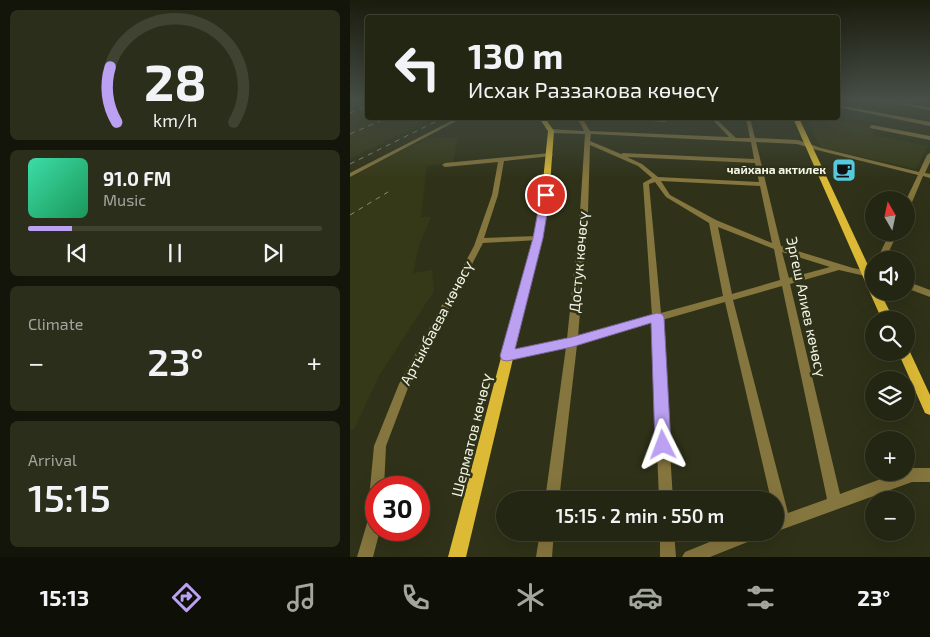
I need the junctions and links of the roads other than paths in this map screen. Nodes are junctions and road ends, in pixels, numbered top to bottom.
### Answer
1 (442, 127) edge
2 (548, 127) edge
3 (584, 127) edge
4 (665, 127) edge
5 (722, 127) edge
6 (750, 127) edge
7 (800, 127) edge
8 (872, 127) dead end
9 (551, 131) junction
10 (664, 136) junction
11 (588, 137) junction
12 (930, 138) edge
13 (734, 139) junction
14 (753, 140) junction
15 (807, 145) junction
16 (618, 154) junction
17 (550, 155) junction
18 (930, 155) edge
19 (501, 159) junction
20 (758, 161) junction
21 (445, 165) dead end
22 (350, 174) edge
23 (922, 174) junction
24 (930, 176) edge
25 (656, 179) junction
26 (762, 184) junction
27 (914, 191) edge
28 (713, 222) junction
29 (538, 238) junction
30 (480, 241) junction
31 (778, 248) junction
32 (865, 261) edge
33 (839, 267) junction
34 (865, 272) edge
35 (784, 283) junction
36 (915, 288) edge
37 (930, 294) edge
38 (728, 297) junction
39 (657, 317) junction
40 (572, 342) junction
41 (507, 356) junction
42 (908, 361) edge
43 (930, 408) edge
44 (930, 475) edge
45 (378, 476) edge
46 (553, 491) edge
47 (666, 491) edge
48 (772, 491) edge
49 (835, 504) junction
50 (784, 521) edge
51 (369, 541) edge
52 (546, 541) edge
53 (667, 541) edge
54 (732, 541) edge
55 (365, 557) edge
56 (458, 557) edge
57 (544, 557) edge
58 (668, 557) edge
59 (690, 557) edge

1 - 22 street
2 - 9 main road
3 - 11 street
4 - 10 street
5 - 13 street
6 - 14 street, Эргеш Алиев көчөсү
7 - 15 main road
8 - 12 street
9 - 11 street
9 - 17 main road, Шерматов көчөсү
10 - 11 street
10 - 13 street
11 - 16 street
11 - 40 street, Достук көчөсү
13 - 14 street
14 - 15 street
14 - 20 street, Эргеш Алиев көчөсү
15 - 23 street
15 - 32 main road
16 - 20 street
16 - 25 street
17 - 19 street
17 - 29 main road, Шерматов көчөсү
18 - 23 street
19 - 21 street
19 - 30 street, Артыкбаева көчөсү
20 - 26 street, Эргеш Алиев көчөсү
23 - 24 street
23 - 27 street
25 - 26 street
25 - 28 street
25 - 39 street
26 - 31 street, Эргеш Алиев көчөсү
28 - 31 street
28 - 38 street
29 - 30 street
29 - 41 main road, Шерматов көчөсү
30 - 45 street, Артыкбаева көчөсү
31 - 33 street
31 - 35 street, Эргеш Алиев көчөсү
33 - 34 street
33 - 35 street
35 - 38 street
35 - 49 street, Эргеш Алиев көчөсү
36 - 37 street
38 - 39 street
38 - 48 street
39 - 40 street
39 - 47 street
40 - 41 street
40 - 46 street, Достук көчөсү
41 - 56 main road, Шерматов көчөсү
42 - 43 main road
44 - 49 street
49 - 50 street
51 - 55 street
52 - 57 street
53 - 58 street
54 - 59 street

